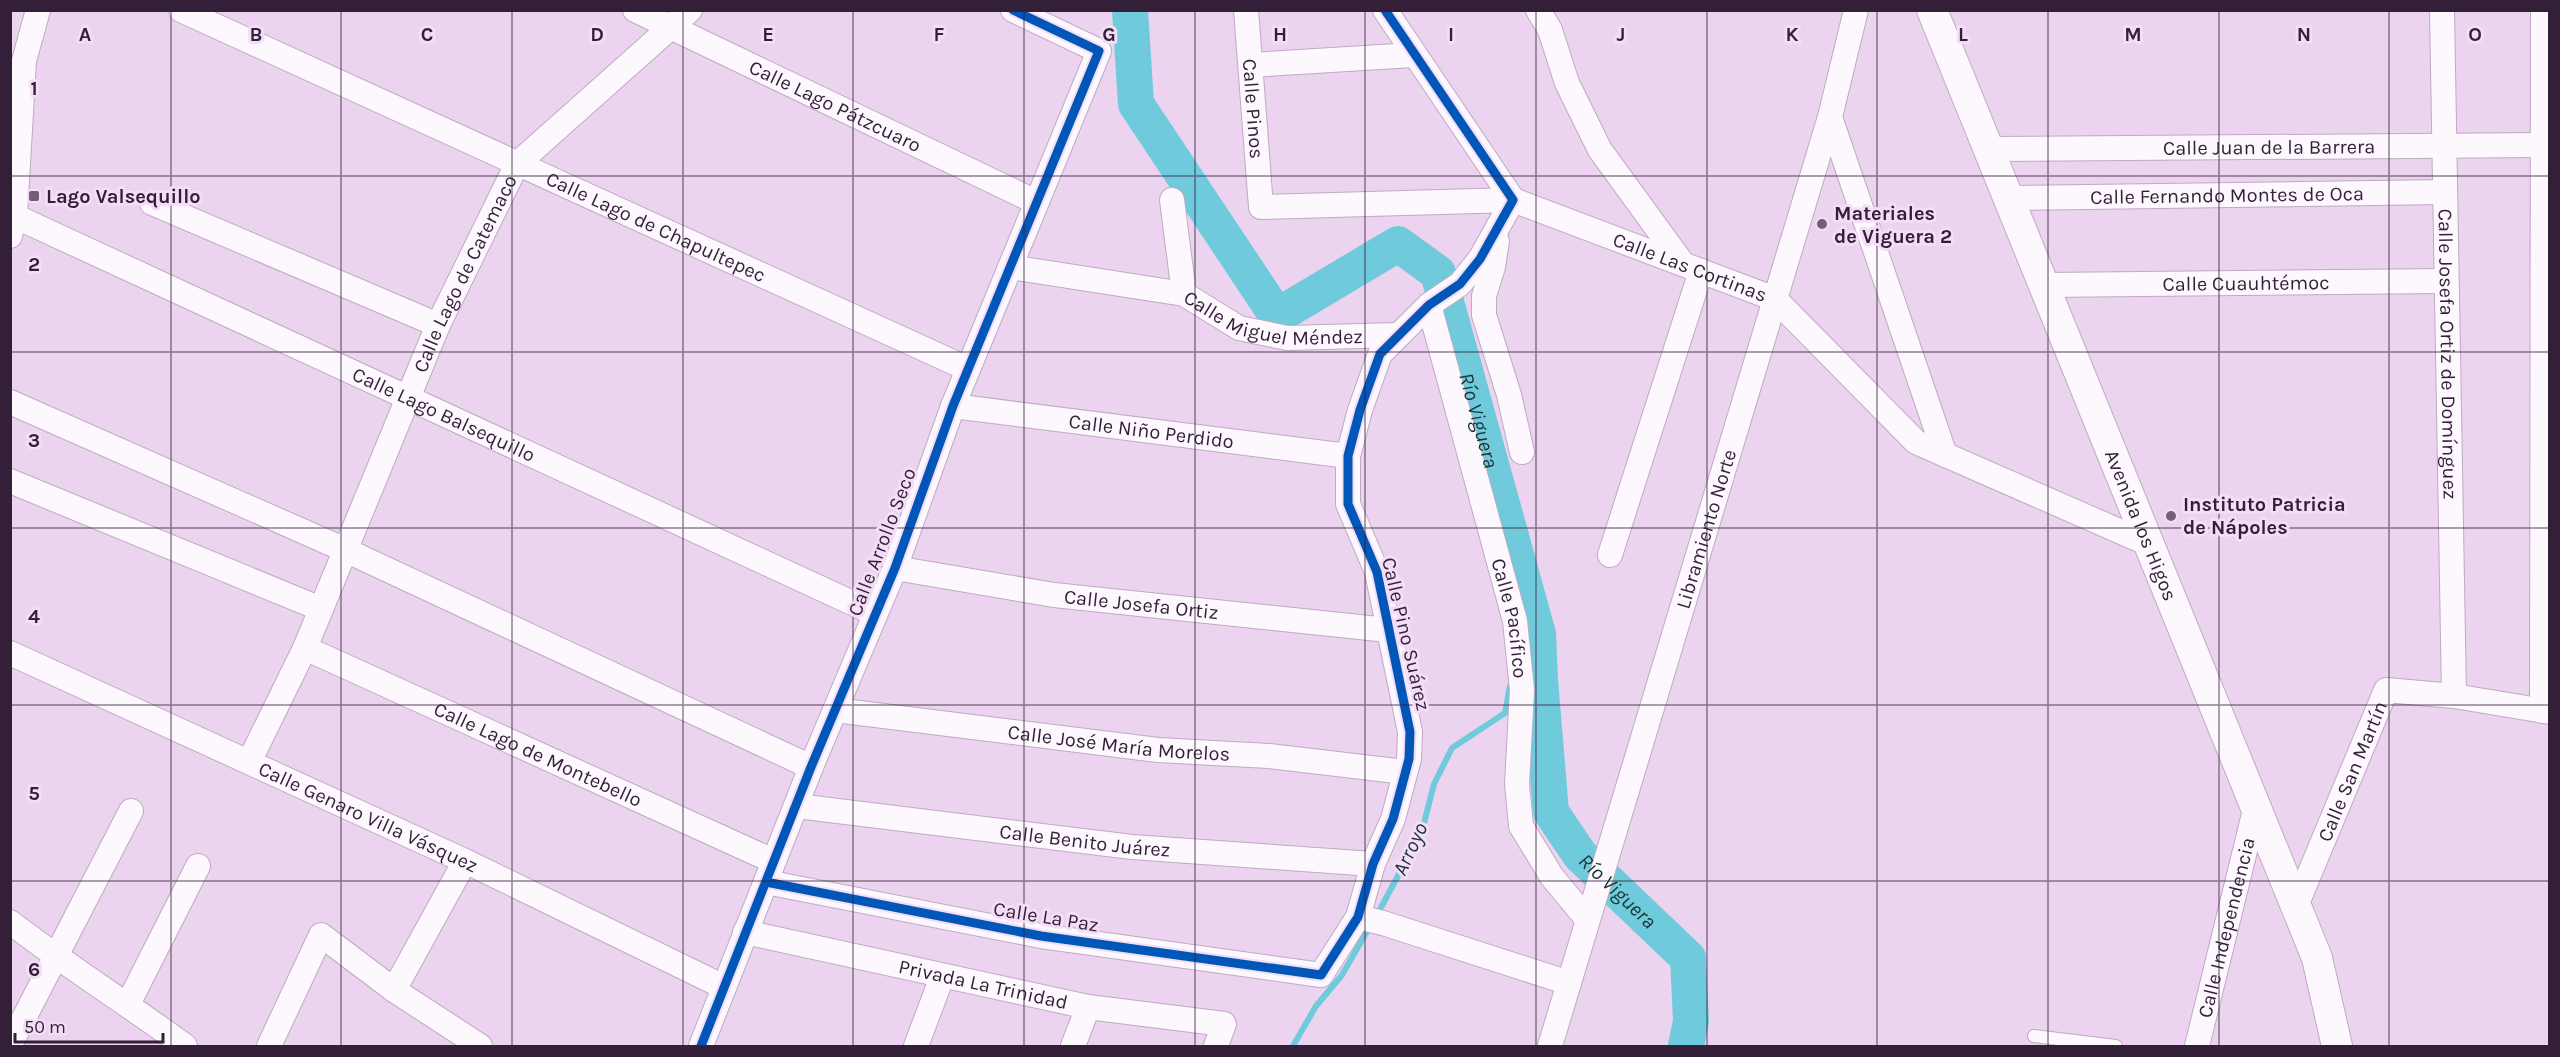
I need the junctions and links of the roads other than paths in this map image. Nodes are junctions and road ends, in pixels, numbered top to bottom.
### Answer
1 (38, 10) edge
2 (181, 10) edge
3 (635, 10) edge
4 (690, 10) edge
5 (1013, 10) edge
6 (1246, 10) edge
7 (1385, 10) edge
8 (1538, 10) edge
9 (1856, 10) edge
10 (1932, 10) edge
11 (2442, 10) edge
12 (2543, 10) edge
13 (673, 28) junction
14 (1413, 55) junction
15 (17, 58) edge
16 (1251, 65) junction
17 (1830, 117) junction
18 (2546, 145) edge
19 (2444, 146) junction
20 (1989, 149) junction
21 (517, 164) junction
22 (2445, 192) junction
23 (2009, 198) junction
24 (1172, 200) dead end
25 (1513, 200) junction
26 (1036, 202) junction
27 (152, 203) dead end
28 (1261, 207) joint
29 (12, 222) edge
30 (1498, 226) junction
31 (1010, 267) junction
32 (1692, 268) junction
33 (2446, 281) junction
34 (2045, 285) junction
35 (1184, 294) junction
36 (1774, 299) junction
37 (1429, 304) junction
38 (438, 325) junction
39 (1398, 335) junction
40 (968, 369) junction
41 (408, 399) junction
42 (10, 402) edge
43 (952, 406) junction
44 (1522, 452) dead end
45 (1945, 455) junction
46 (1348, 456) junction
47 (10, 482) edge
48 (2151, 545) junction
49 (343, 549) junction
50 (1610, 555) dead end
51 (894, 568) junction
52 (321, 609) junction
53 (874, 613) junction
54 (1388, 630) junction
55 (304, 648) junction
56 (10, 653) edge
57 (2454, 696) junction
58 (835, 710) junction
59 (2546, 711) edge
60 (250, 760) junction
61 (811, 767) junction
62 (1405, 772) junction
63 (797, 806) junction
64 (2255, 810) junction
65 (131, 811) dead end
66 (465, 861) junction
67 (1373, 864) junction
68 (198, 866) dead end
69 (770, 872) junction
70 (2296, 906) junction
71 (1587, 919) junction
72 (1370, 920) junction
73 (10, 922) edge
74 (745, 932) junction
75 (54, 956) junction
76 (1321, 975) joint
77 (942, 977) junction
78 (1569, 983) junction
79 (724, 987) junction
80 (394, 990) junction
81 (128, 1004) junction
82 (1088, 1006) junction
83 (1220, 1035) edge
84 (2034, 1036) dead end
85 (10, 1045) edge
86 (185, 1047) edge
87 (269, 1047) edge
88 (480, 1047) edge
89 (701, 1047) edge
90 (916, 1047) edge
91 (1073, 1047) edge
92 (1550, 1047) edge
93 (2116, 1047) edge
94 (2197, 1047) edge
95 (2337, 1047) edge

1 - 15 street
2 - 21 street, Calle Lago de Chapultepec
3 - 13 street, Calle Lago Pátzcuaro
4 - 13 street, Calle Lago de Catemaco
5 - 26 street, Calle Arrollo Seco
6 - 16 street, Calle Pinos
7 - 14 street
8 - 32 street
9 - 17 street, Libramiento Norte
10 - 20 street, Avenida los Higos
11 - 19 street, Calle Josefa Ortiz de Domínguez
12 - 18 street
13 - 21 street, Calle Lago de Catemaco
13 - 26 street, Calle Lago Pátzcuaro
14 - 16 street
14 - 25 street
15 - 29 street
16 - 28 street, Calle Pinos
17 - 36 street, Libramiento Norte
17 - 45 street
18 - 19 street, Calle Juan de la Barrera
18 - 59 street
19 - 20 street, Calle Juan de la Barrera
19 - 22 street, Calle Josefa Ortiz de Domínguez
20 - 23 street, Avenida los Higos
21 - 38 street, Calle Lago de Catemaco
21 - 40 street, Calle Lago de Chapultepec
22 - 23 street, Calle Fernando Montes de Oca
22 - 33 street, Calle Josefa Ortiz de Domínguez
23 - 34 street, Avenida los Higos
24 - 35 street
25 - 28 street, Calle Las Cortinas
25 - 30 street, Calle Pino Suárez
25 - 32 street, Calle Las Cortinas
26 - 31 street, Calle Arrollo Seco
27 - 38 street
29 - 41 street, Calle Lago Balsequillo
30 - 37 street, Calle Pino Suárez
30 - 44 street
31 - 35 street, Calle Miguel Méndez
31 - 40 street, Calle Arrollo Seco
32 - 36 street, Calle Las Cortinas
32 - 50 street
33 - 34 street, Calle Cuauhtémoc
33 - 57 street, Calle Josefa Ortiz de Domínguez
34 - 48 street, Avenida los Higos
35 - 39 street, Calle Miguel Méndez
36 - 45 street, Calle Las Cortinas
36 - 71 street, Libramiento Norte
37 - 39 street, Calle Pino Suárez
37 - 71 street, Calle Pacífico
38 - 41 street, Calle Lago de Catemaco
39 - 46 street, Calle Pino Suárez
40 - 43 street, Calle Arrollo Seco
41 - 49 street, Calle Lago de Catemaco
41 - 53 street, Calle Lago Balsequillo
42 - 49 street
43 - 46 street, Calle Niño Perdido
43 - 51 street, Calle Arrollo Seco
45 - 48 street, Calle Las Cortinas
46 - 54 street, Calle Pino Suárez
47 - 52 street
48 - 64 street, Avenida los Higos
49 - 52 street, Calle Lago de Catemaco
49 - 61 street
51 - 53 street, Calle Arrollo Seco
51 - 54 street, Calle Josefa Ortiz
52 - 55 street, Calle Lago de Catemaco
53 - 58 street, Calle Arrollo Seco
54 - 62 street, Calle Pino Suárez
55 - 60 street, Calle Lago de Catemaco
55 - 69 street, Calle Lago de Montebello
56 - 60 street, Calle Genaro Villa Vásquez
57 - 59 street, Calle San Martín
57 - 70 street, Calle San Martín
58 - 61 street, Calle Arrollo Seco
58 - 62 street, Calle José María Morelos
60 - 66 street, Calle Genaro Villa Vásquez
61 - 63 street, Calle Arrollo Seco
62 - 67 street, Calle Pino Suárez
63 - 67 street, Calle Benito Juárez
63 - 69 street, Calle Arrollo Seco
64 - 70 street, Avenida los Higos
64 - 94 street, Calle Independencia
65 - 75 street
66 - 79 street, Calle Genaro Villa Vásquez
66 - 80 street
67 - 72 street, Calle Pino Suárez
68 - 81 street
69 - 74 street, Calle Arrollo Seco
69 - 76 street, Calle La Paz
70 - 95 street, Avenida los Higos
71 - 78 street, Libramiento Norte
72 - 76 street, Calle Pino Suárez
72 - 78 street
73 - 75 street
74 - 77 street, Privada La Trinidad
74 - 79 street, Calle Arrollo Seco
75 - 81 street
75 - 85 street
77 - 82 street, Privada La Trinidad
77 - 90 street
78 - 92 street, Libramiento Norte
79 - 89 street, Calle Arrollo Seco
80 - 87 street
80 - 88 street
81 - 86 street
82 - 83 street, Privada La Trinidad
82 - 91 street
84 - 93 lane

